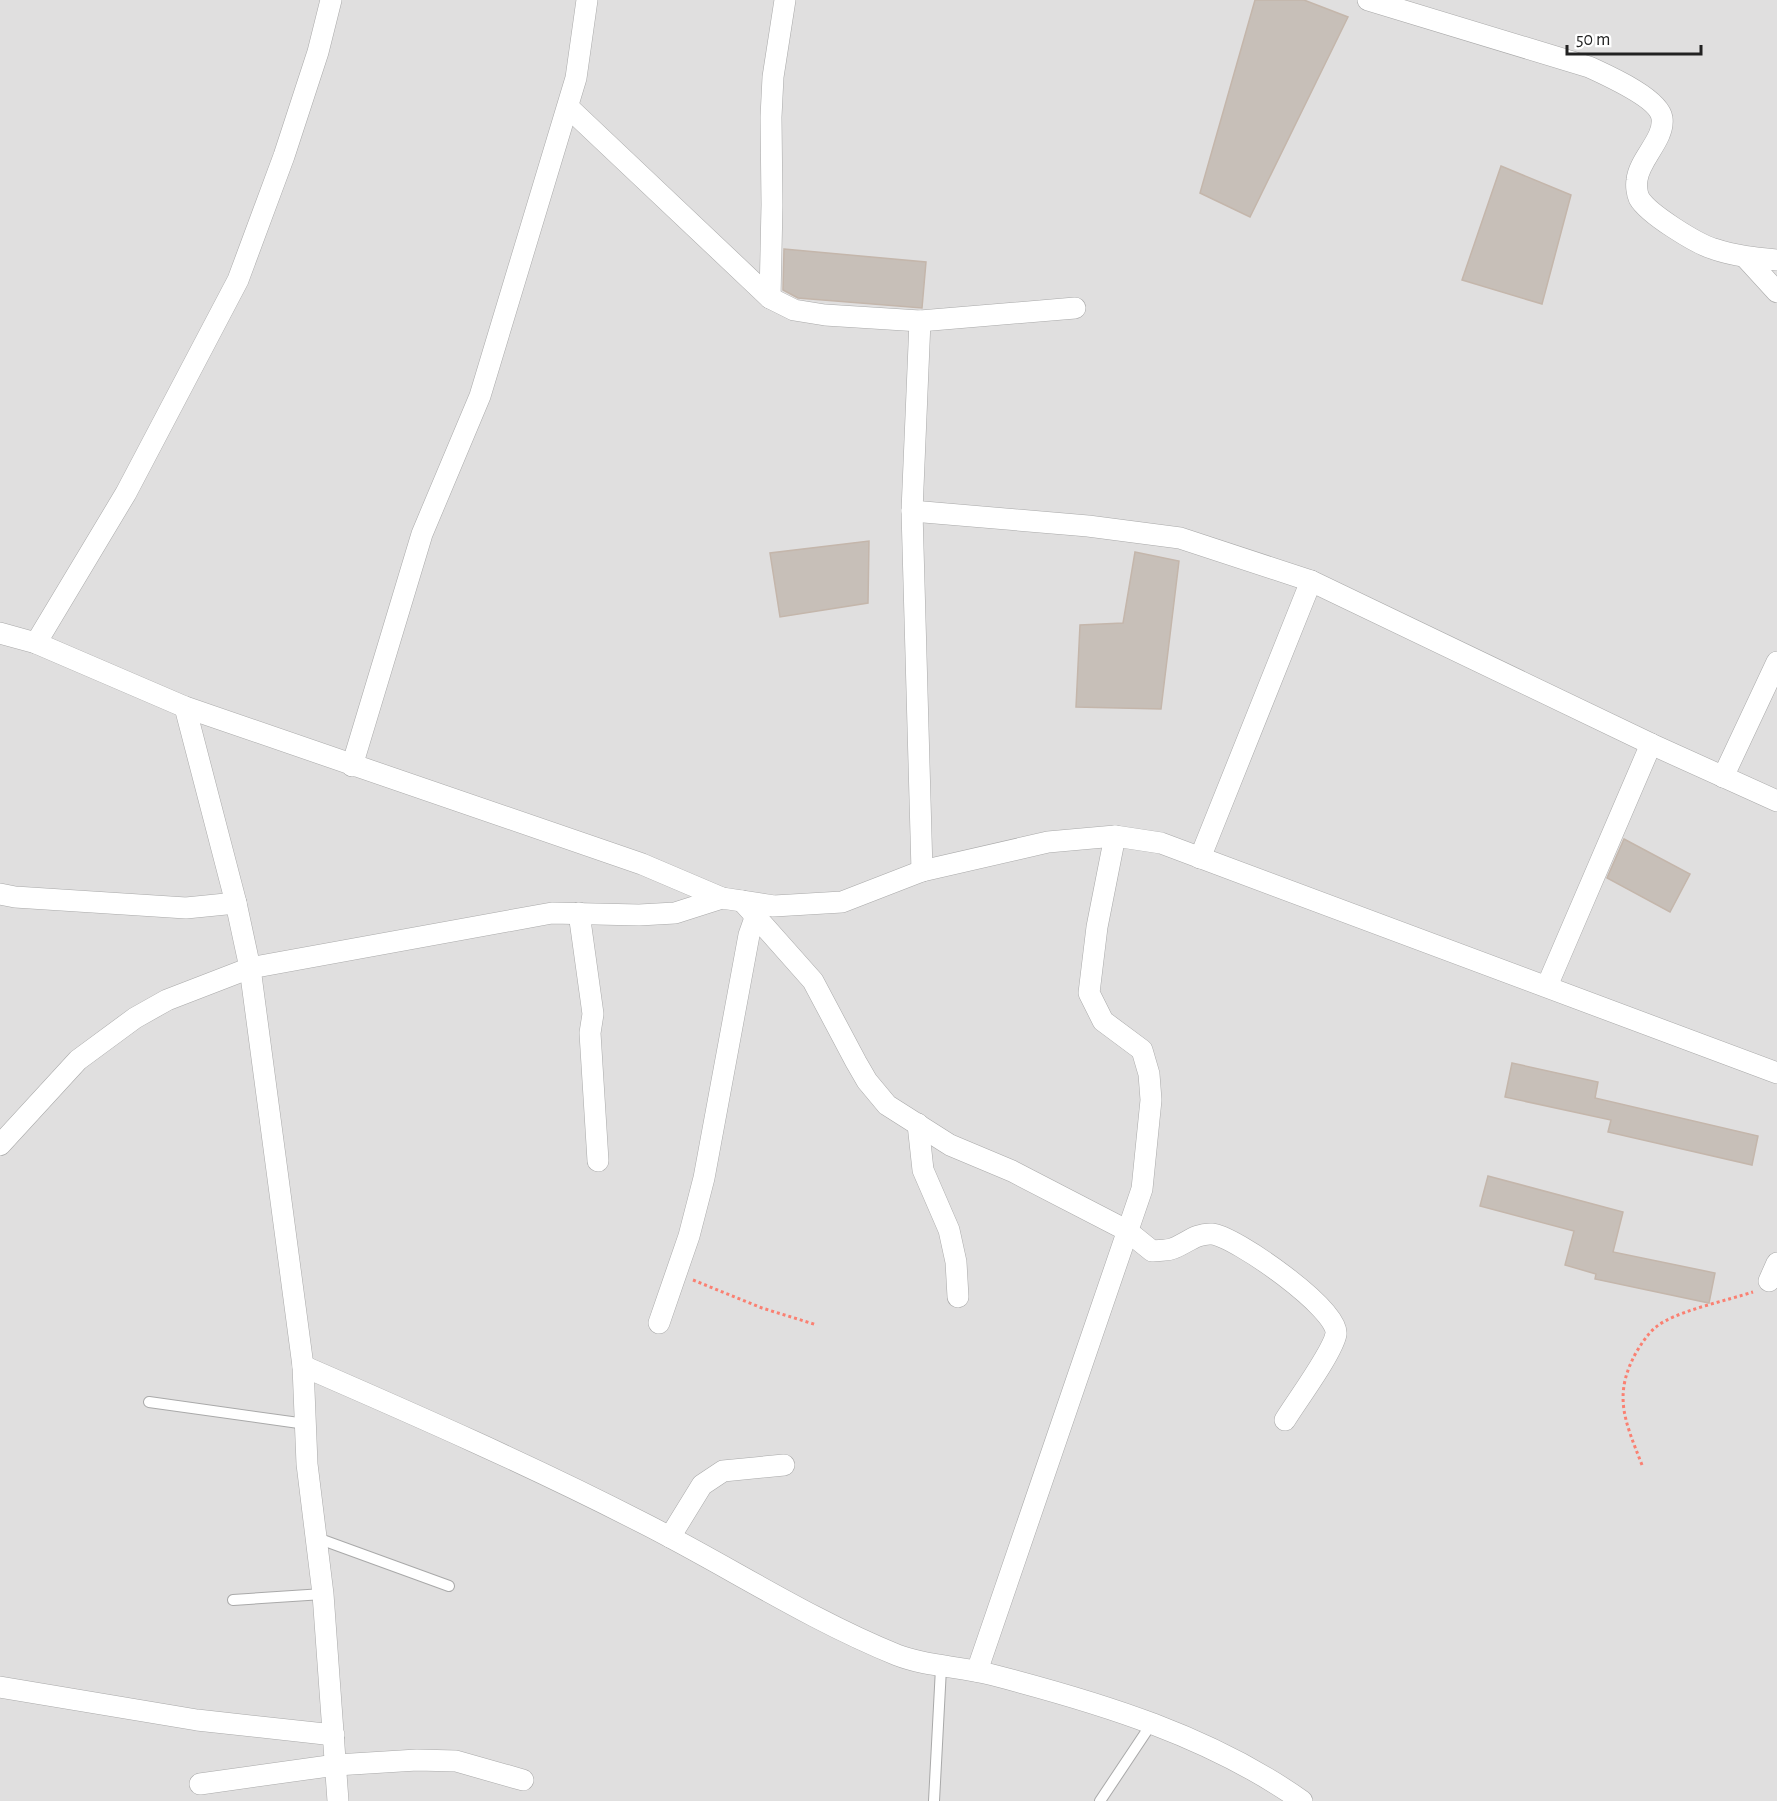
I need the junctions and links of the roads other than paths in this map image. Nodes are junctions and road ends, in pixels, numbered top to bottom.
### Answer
1 (331, 0) edge
2 (587, 0) edge
3 (785, 0) edge
4 (1368, 0) edge
5 (1395, 5) edge
6 (568, 107) junction
7 (1745, 257) junction
8 (1777, 261) edge
9 (1777, 292) edge
10 (770, 298) junction
11 (1075, 308) dead end
12 (920, 321) junction
13 (912, 511) junction
14 (1311, 580) junction
15 (0, 633) edge
16 (36, 643) junction
17 (1777, 662) edge
18 (185, 707) junction
19 (1651, 744) junction
20 (352, 766) junction
21 (1723, 777) junction
22 (1777, 801) edge
23 (1115, 836) junction
24 (1200, 858) junction
25 (922, 871) junction
26 (0, 894) edge
27 (732, 899) junction
28 (236, 903) junction
29 (579, 913) junction
30 (755, 918) junction
31 (250, 968) junction
32 (1547, 986) junction
33 (1777, 1073) edge
34 (918, 1124) junction
35 (0, 1145) edge
36 (598, 1161) dead end
37 (1126, 1230) junction
38 (958, 1297) dead end
39 (659, 1323) dead end
40 (303, 1366) junction
41 (149, 1402) dead end
42 (1285, 1420) dead end
43 (306, 1424) junction
44 (784, 1465) dead end
45 (317, 1538) junction
46 (670, 1538) junction
47 (449, 1586) dead end
48 (323, 1594) junction
49 (233, 1600) dead end
50 (941, 1668) junction
51 (977, 1671) junction
52 (0, 1687) edge
53 (1152, 1723) junction
54 (334, 1735) junction
55 (336, 1765) junction
56 (523, 1780) dead end
57 (200, 1784) dead end
58 (338, 1801) edge
59 (934, 1801) edge
60 (1100, 1801) edge
61 (1302, 1801) edge

1 - 16 street
2 - 6 street
3 - 10 street
4 - 5 street
5 - 7 street
6 - 10 street
6 - 20 street
7 - 8 street
7 - 9 street
10 - 12 street
11 - 12 street
12 - 13 street
13 - 14 street
13 - 25 street
14 - 19 street
14 - 24 street
15 - 16 street
16 - 18 street
17 - 21 street
18 - 20 street
18 - 28 street
19 - 21 street
19 - 32 street
20 - 27 street
21 - 22 street
23 - 24 street
23 - 25 street
23 - 37 street
24 - 32 street
25 - 27 street
26 - 28 street
27 - 29 street
27 - 30 street
28 - 31 street
29 - 31 street
29 - 36 street
30 - 34 street
30 - 39 street
31 - 35 street
31 - 40 street
32 - 33 street
34 - 37 street
34 - 38 street
37 - 42 street
37 - 51 street
40 - 43 street
40 - 46 street
41 - 43 lane
43 - 45 street
44 - 46 street
45 - 47 lane
45 - 48 street
46 - 50 street
48 - 49 lane
48 - 54 street
50 - 51 street
50 - 59 lane
51 - 53 street
52 - 54 street
53 - 60 lane
53 - 61 street
54 - 55 street
55 - 56 street
55 - 57 street
55 - 58 street

